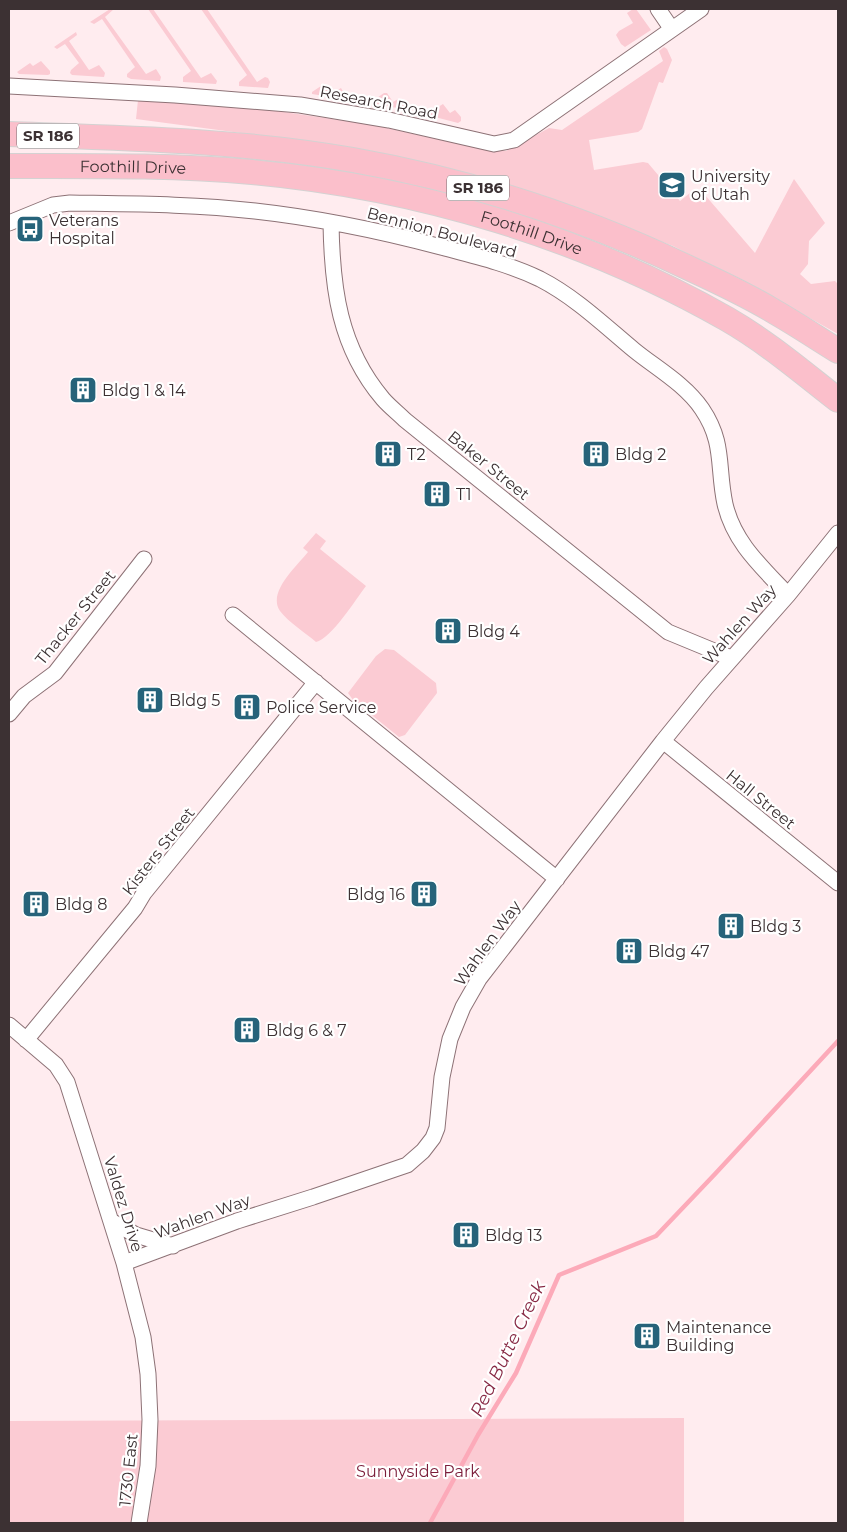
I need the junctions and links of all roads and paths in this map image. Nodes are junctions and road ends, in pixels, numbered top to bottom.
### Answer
1 (658, 9) edge
2 (701, 9) edge
3 (671, 28) junction
4 (9, 86) edge
5 (9, 134) edge
6 (9, 166) edge
7 (9, 223) edge
8 (331, 223) junction
9 (838, 350) edge
10 (838, 400) edge
11 (838, 533) edge
12 (144, 559) dead end
13 (788, 595) junction
14 (233, 615) dead end
15 (731, 658) junction
16 (316, 682) junction
17 (9, 714) edge
18 (663, 741) junction
19 (557, 879) junction
20 (838, 883) edge
21 (9, 1025) edge
22 (26, 1040) junction
23 (111, 1221) junction
24 (173, 1246) junction
25 (124, 1263) junction
26 (150, 1420) joint
27 (139, 1523) edge

1 - 3 street
2 - 3 street, Research Road
3 - 4 street, Research Road
5 - 9 main road, Foothill Drive / SR 186
6 - 10 main road, Foothill Drive / SR 186
7 - 8 street, Bennion Boulevard
8 - 13 street, Bennion Boulevard
8 - 15 street, Baker Street
11 - 13 street, Wahlen Way
12 - 17 street, Thacker Street
13 - 15 street, Wahlen Way
14 - 16 street
15 - 18 street, Wahlen Way
16 - 19 street
16 - 22 street, Kisters Street
18 - 19 street, Wahlen Way
18 - 20 street, Hall Street
19 - 24 street, Wahlen Way
21 - 22 street, Valdez Drive
22 - 23 street, Valdez Drive
23 - 24 street
23 - 25 street, Valdez Drive
24 - 25 street, Wahlen Way
25 - 26 street, Valdez Drive
26 - 27 street, 1730 East

